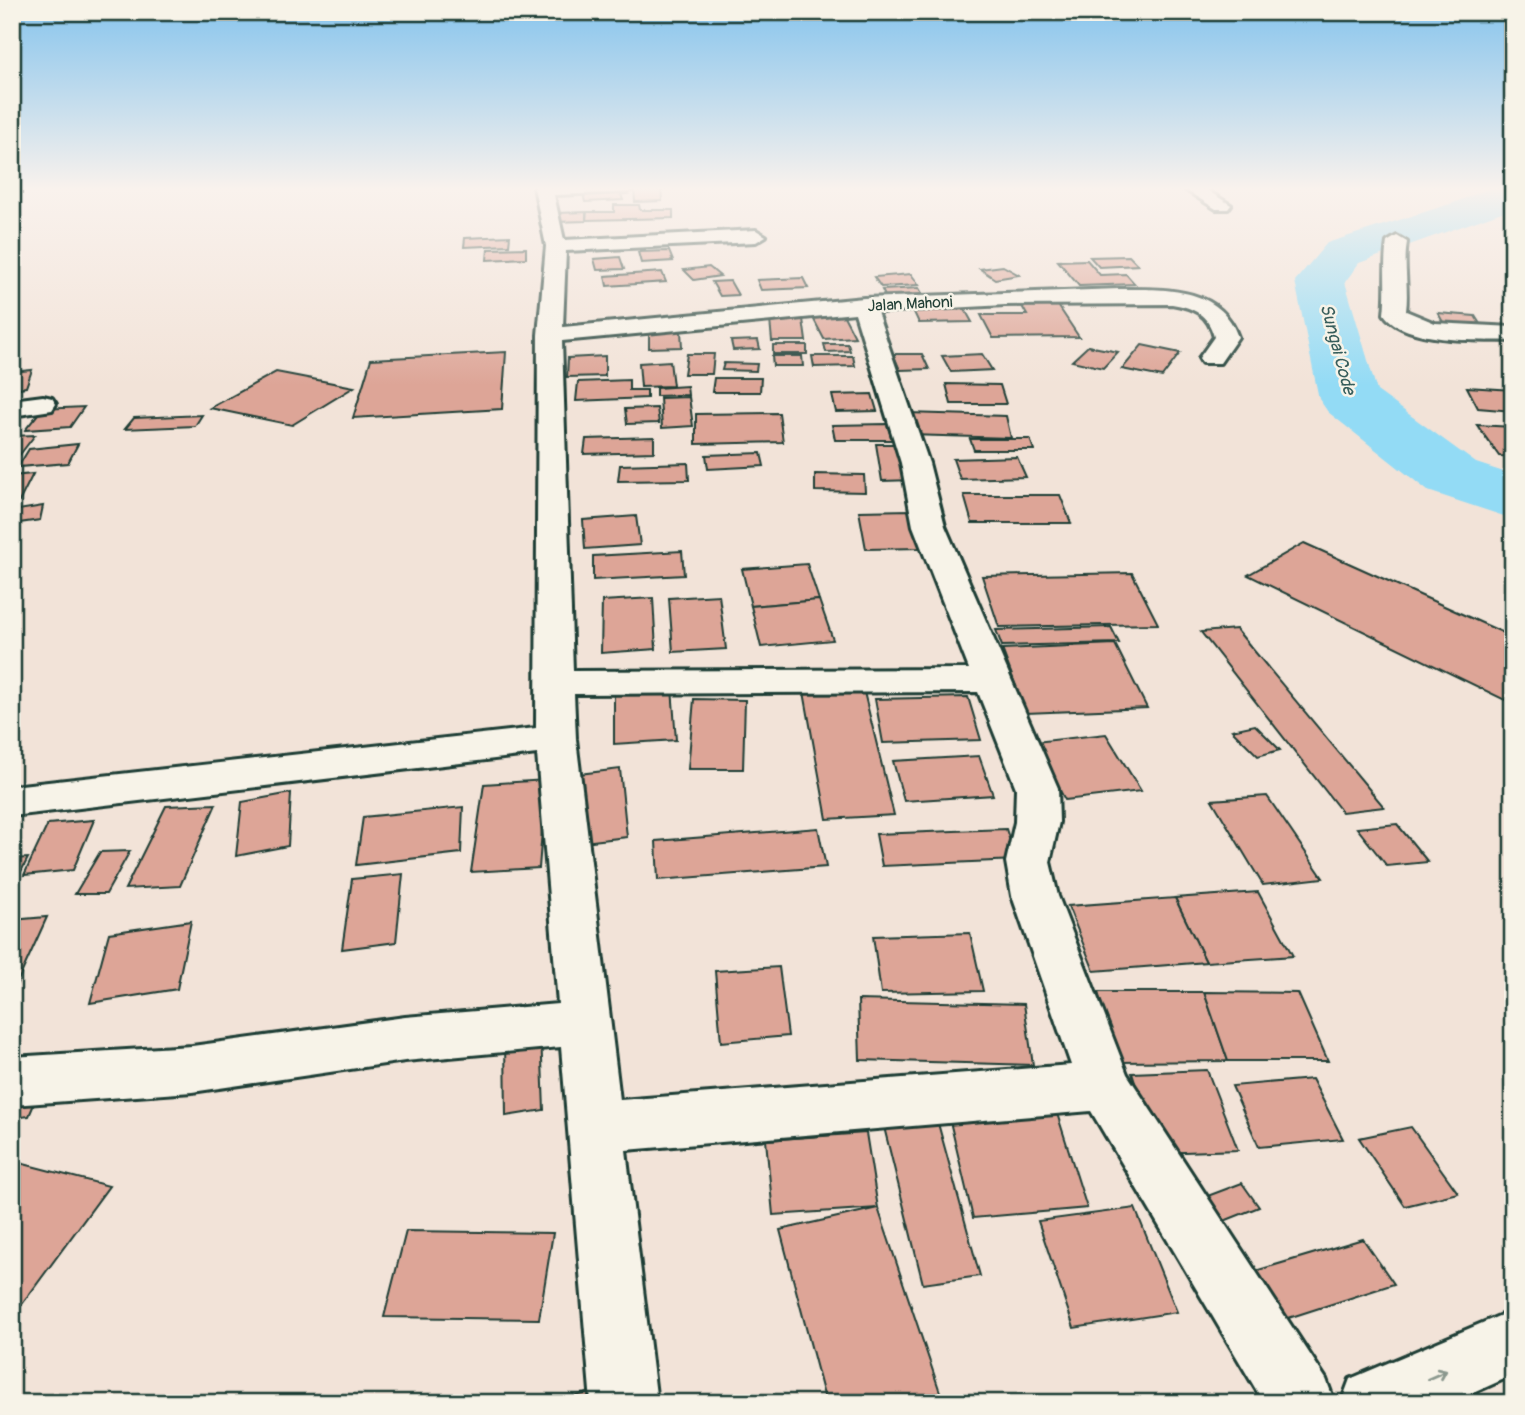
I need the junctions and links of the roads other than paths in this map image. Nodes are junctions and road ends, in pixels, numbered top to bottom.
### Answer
1 (556, 253) edge
2 (1395, 253) edge
3 (864, 305) junction
4 (1513, 334) edge
5 (550, 335) junction
6 (1211, 358) dead end
7 (43, 404) dead end
8 (12, 408) edge
9 (994, 680) junction
10 (554, 683) junction
11 (556, 739) junction
12 (12, 801) edge
13 (584, 1023) junction
14 (12, 1081) edge
15 (1105, 1086) junction
16 (595, 1127) junction
17 (1513, 1342) edge
18 (624, 1403) edge
19 (1302, 1403) edge
20 (1374, 1403) edge

1 - 5 street
2 - 4 street
3 - 5 street, Jalan Mahoni
3 - 6 street, Jalan Mahoni
3 - 9 street
5 - 10 street
7 - 8 street
9 - 10 street
9 - 15 street
10 - 11 street
11 - 12 street
11 - 13 street
13 - 14 street
13 - 16 street
15 - 16 street
15 - 19 street
16 - 18 street
20 -> 17 street

